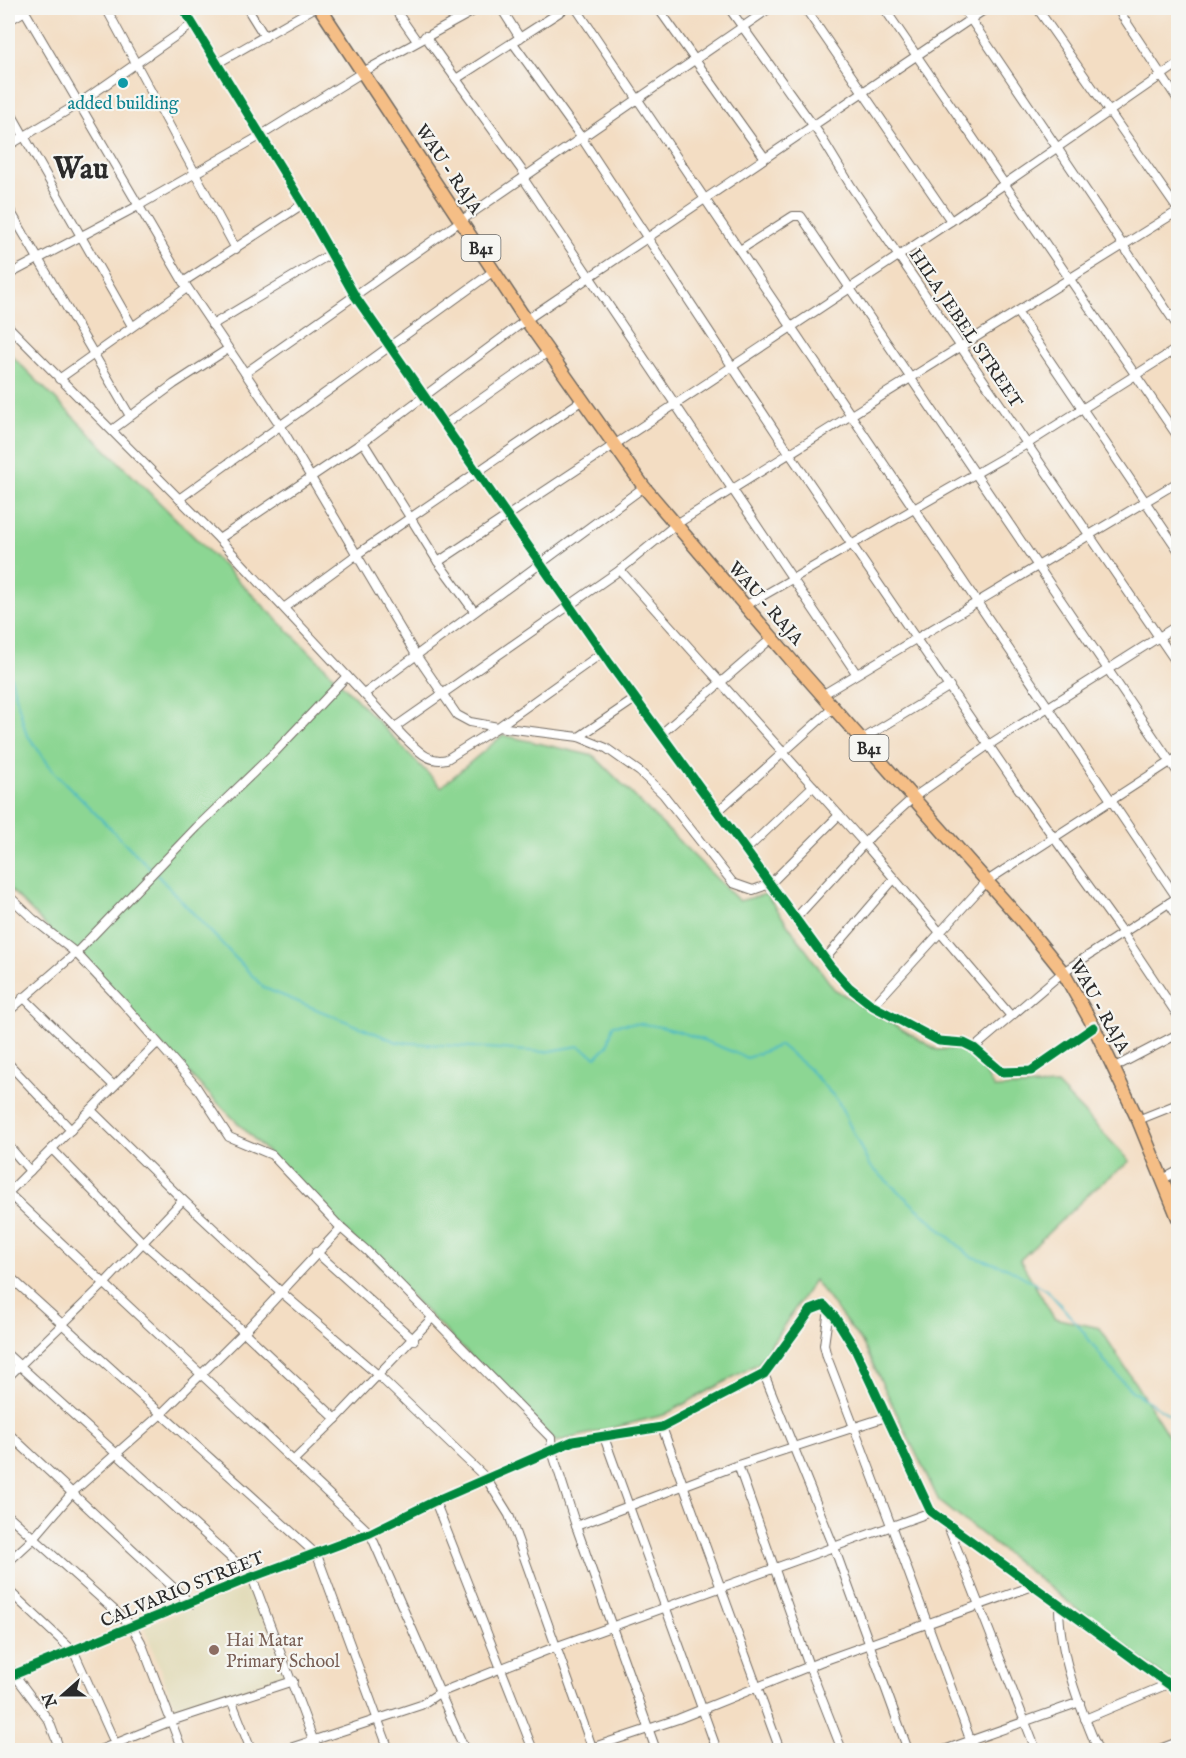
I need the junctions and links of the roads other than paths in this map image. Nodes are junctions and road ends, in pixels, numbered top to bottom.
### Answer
1 (106, 8) edge
2 (183, 8) edge
3 (247, 8) edge
4 (315, 8) edge
5 (320, 8) edge
6 (394, 8) edge
7 (478, 8) edge
8 (501, 8) edge
9 (566, 8) edge
10 (576, 8) edge
11 (658, 8) edge
12 (729, 8) edge
13 (770, 8) edge
14 (805, 8) edge
15 (884, 8) edge
16 (963, 8) edge
17 (987, 8) edge
18 (1037, 8) edge
19 (1117, 8) edge
20 (24, 9) edge
21 (466, 10) edge
22 (971, 19) junction
23 (8, 21) edge
24 (193, 24) junction
25 (743, 26) junction
26 (425, 36) junction
27 (265, 37) junction
28 (517, 40) junction
29 (417, 41) junction
30 (916, 55) junction
31 (694, 60) junction
32 (137, 64) junction
33 (216, 64) junction
34 (1179, 64) edge
35 (363, 72) junction
36 (1162, 75) junction
37 (456, 79) junction
38 (862, 92) junction
39 (639, 98) junction
40 (1179, 100) edge
41 (78, 104) junction
42 (8, 108) edge
43 (1109, 111) junction
44 (813, 125) junction
45 (260, 136) junction
46 (23, 137) junction
47 (582, 137) junction
48 (8, 146) edge
49 (1056, 147) junction
50 (765, 158) junction
51 (194, 173) junction
52 (524, 177) junction
53 (1004, 185) junction
54 (706, 198) junction
55 (303, 204) junction
56 (138, 206) junction
57 (8, 207) edge
58 (1179, 210) edge
59 (462, 219) junction
60 (951, 221) junction
61 (79, 235) junction
62 (647, 237) junction
63 (1123, 246) junction
64 (236, 249) junction
65 (740, 250) junction
66 (332, 253) junction
67 (899, 255) junction
68 (38, 258) junction
69 (495, 270) junction
70 (8, 275) edge
71 (589, 277) junction
72 (1069, 279) junction
73 (185, 285) junction
74 (849, 289) junction
75 (355, 296) junction
76 (1017, 312) junction
77 (526, 320) junction
78 (212, 325) junction
79 (8, 326) edge
80 (132, 326) junction
81 (792, 327) junction
82 (1179, 327) edge
83 (390, 347) junction
84 (962, 348) junction
85 (1179, 348) edge
86 (228, 349) junction
87 (548, 352) junction
88 (92, 355) junction
89 (733, 367) junction
90 (245, 374) junction
91 (1136, 375) junction
92 (59, 379) junction
93 (910, 381) junction
94 (424, 396) junction
95 (581, 401) junction
96 (676, 405) junction
97 (1081, 409) junction
98 (130, 416) junction
99 (851, 417) junction
100 (280, 425) junction
101 (444, 425) junction
102 (112, 430) junction
103 (1179, 438) edge
104 (363, 442) junction
105 (1027, 444) junction
106 (614, 446) junction
107 (790, 454) junction
108 (477, 473) junction
109 (975, 474) junction
110 (312, 479) junction
111 (1179, 482) edge
112 (644, 487) junction
113 (732, 490) junction
114 (179, 499) junction
115 (1144, 502) junction
116 (914, 510) junction
117 (507, 516) junction
118 (411, 518) junction
119 (675, 525) junction
120 (1089, 535) junction
121 (219, 539) junction
122 (853, 545) junction
123 (1179, 550) edge
124 (356, 555) junction
125 (438, 562) junction
126 (541, 564) junction
127 (1038, 565) junction
128 (620, 570) junction
129 (793, 579) junction
130 (976, 602) junction
131 (569, 604) junction
132 (745, 606) junction
133 (285, 607) junction
134 (474, 610) junction
135 (1179, 625) edge
136 (916, 637) junction
137 (1160, 637) junction
138 (772, 638) junction
139 (602, 653) junction
140 (416, 655) junction
141 (1179, 664) edge
142 (1108, 669) junction
143 (856, 673) junction
144 (346, 676) junction
145 (721, 684) junction
146 (950, 686) junction
147 (364, 694) junction
148 (822, 694) junction
149 (444, 695) junction
150 (635, 699) junction
151 (1048, 707) junction
152 (833, 708) junction
153 (395, 727) junction
154 (498, 727) junction
155 (662, 734) junction
156 (579, 737) junction
157 (861, 740) junction
158 (990, 744) junction
159 (784, 752) junction
160 (1175, 760) edge
161 (1179, 773) edge
162 (813, 786) junction
163 (914, 797) junction
164 (1110, 800) junction
165 (718, 811) junction
166 (839, 815) junction
167 (1052, 837) junction
168 (864, 843) junction
169 (746, 850) junction
170 (894, 879) junction
171 (987, 881) junction
172 (770, 884) junction
173 (8, 895) edge
174 (1178, 897) edge
175 (1169, 903) junction
176 (1179, 917) edge
177 (795, 919) junction
178 (939, 932) junction
179 (1122, 932) junction
180 (76, 952) junction
181 (825, 959) junction
182 (1063, 972) junction
183 (23, 997) junction
184 (873, 1006) junction
185 (8, 1012) edge
186 (1011, 1016) junction
187 (1179, 1016) edge
188 (1094, 1027) junction
189 (1179, 1034) edge
190 (157, 1043) junction
191 (974, 1048) junction
192 (8, 1063) edge
193 (1113, 1068) junction
194 (114, 1086) junction
195 (1179, 1104) edge
196 (91, 1110) junction
197 (1138, 1120) junction
198 (71, 1130) junction
199 (8, 1145) edge
200 (52, 1149) junction
201 (30, 1171) junction
202 (1179, 1171) edge
203 (1163, 1179) junction
204 (8, 1193) edge
205 (183, 1200) junction
206 (1179, 1218) edge
207 (341, 1228) junction
208 (142, 1242) junction
209 (316, 1252) junction
210 (8, 1275) edge
211 (103, 1285) junction
212 (281, 1292) junction
213 (829, 1309) junction
214 (433, 1317) junction
215 (61, 1325) junction
216 (244, 1332) junction
217 (414, 1340) junction
218 (8, 1355) edge
219 (19, 1366) junction
220 (201, 1374) junction
221 (764, 1374) junction
222 (379, 1376) junction
223 (8, 1377) edge
224 (160, 1415) junction
225 (886, 1417) junction
226 (336, 1419) junction
227 (855, 1425) junction
228 (662, 1427) junction
229 (8, 1433) edge
230 (604, 1437) junction
231 (794, 1446) junction
232 (552, 1451) junction
233 (115, 1454) junction
234 (294, 1460) junction
235 (738, 1465) junction
236 (486, 1478) junction
237 (682, 1486) junction
238 (73, 1492) junction
239 (435, 1500) junction
240 (628, 1506) junction
241 (931, 1512) junction
242 (8, 1515) edge
243 (947, 1524) junction
244 (576, 1526) junction
245 (893, 1526) junction
246 (370, 1533) junction
247 (33, 1539) junction
248 (834, 1547) junction
249 (316, 1555) junction
250 (8, 1562) edge
251 (776, 1567) junction
252 (252, 1577) junction
253 (721, 1586) junction
254 (1033, 1586) junction
255 (8, 1590) edge
256 (191, 1604) junction
257 (1059, 1605) junction
258 (981, 1607) junction
259 (663, 1608) junction
260 (927, 1625) junction
261 (132, 1626) junction
262 (612, 1629) junction
263 (869, 1646) junction
264 (555, 1647) junction
265 (74, 1652) junction
266 (8, 1666) edge
267 (809, 1666) junction
268 (502, 1668) junction
269 (16, 1674) junction
270 (8, 1677) edge
271 (293, 1681) junction
272 (1168, 1684) junction
273 (758, 1688) junction
274 (1179, 1691) edge
275 (439, 1693) junction
276 (232, 1702) junction
277 (1080, 1702) junction
278 (702, 1708) junction
279 (1085, 1719) junction
280 (378, 1720) junction
281 (171, 1721) junction
282 (1025, 1722) junction
283 (648, 1728) junction
284 (970, 1739) junction
285 (314, 1740) junction
286 (1179, 1742) edge
287 (117, 1747) edge
288 (60, 1750) edge
289 (100, 1750) edge
290 (182, 1750) edge
291 (251, 1750) edge
292 (284, 1750) edge
293 (317, 1750) edge
294 (389, 1750) edge
295 (465, 1750) edge
296 (533, 1750) edge
297 (590, 1750) edge
298 (656, 1750) edge
299 (717, 1750) edge
300 (780, 1750) edge
301 (842, 1750) edge
302 (908, 1750) edge
303 (944, 1750) edge
304 (974, 1750) edge
305 (1036, 1750) edge
306 (1098, 1750) edge
307 (1157, 1750) edge

1 - 32 street
2 - 24 street
3 - 27 street
4 - 27 street
5 - 35 main road, WAU - RAJA / B41
6 - 29 street
7 - 21 street
8 - 28 street
9 - 28 street
10 - 39 street
11 - 31 street
12 - 25 street, HILA JEBEL STREET
13 - 25 street
14 - 38 street
15 - 30 street
16 - 22 street
17 - 22 street
18 - 43 street
19 - 36 street
20 - 23 street
20 - 41 street
21 - 26 street
22 - 30 street
22 - 49 street
24 - 32 street
24 - 33 street
25 - 31 street
25 - 44 street, HILA JEBEL STREET
26 - 29 street
26 - 37 street
27 - 33 street
28 - 37 street
28 - 47 street
29 - 35 street
30 - 38 street
30 - 53 street
31 - 39 street
31 - 50 street
32 - 41 street
32 - 51 street
33 - 45 street
34 - 36 street
35 - 45 street
35 - 59 main road, WAU - RAJA / B41
36 - 40 street
36 - 43 street
37 - 52 street
38 - 44 street
38 - 60 street
39 - 47 street
39 - 54 street
41 - 46 street
41 - 56 street
42 - 46 street
43 - 49 street
43 - 58 street
44 - 50 street
44 - 67 street, HILA JEBEL STREET
45 - 51 street
45 - 55 street
46 - 48 street
46 - 61 street
47 - 52 street
47 - 62 street
49 - 53 street
49 - 63 street
50 - 54 street
51 - 56 street
51 - 64 street
52 - 59 street
52 - 71 street
53 - 60 street
53 - 72 street
54 - 62 street
54 - 65 street
55 - 64 street
55 - 66 street
56 - 61 street
56 - 73 street
57 - 68 street
58 - 63 street
59 - 69 main road, WAU - RAJA / B41
59 - 75 street
60 - 67 street
61 - 68 street
61 - 80 street
62 - 71 street
62 - 89 street
63 - 72 street
63 - 82 street
64 - 73 street
65 - 74 street
65 - 81 street
66 - 75 street
66 - 78 street
67 - 74 street
67 - 84 street, HILA JEBEL STREET
68 - 70 street
68 - 88 street
69 - 77 main road, WAU - RAJA / B41
69 - 83 street
71 - 77 street
71 - 96 street
72 - 76 street
72 - 91 street
73 - 78 street
73 - 80 street
74 - 81 street
74 - 93 street
75 - 83 street
75 - 90 street
76 - 84 street
76 - 97 street
77 - 87 main road, WAU - RAJA / B41
77 - 94 street
78 - 86 street
79 - 92 street
80 - 88 street
81 - 89 street
81 - 99 street
83 - 94 street
83 - 100 street
84 - 93 street
84 - 105 street, HILA JEBEL STREET
85 - 91 street
86 - 90 street
86 - 98 street
87 - 95 main road, WAU - RAJA / B41
87 - 101 street
88 - 92 street
88 - 98 street
89 - 96 street
89 - 107 street
90 - 100 street
91 - 97 street
91 - 103 street
92 - 102 street
93 - 99 street
93 - 109 street
94 - 101 street
94 - 104 street
95 - 106 main road, WAU - RAJA / B41
95 - 108 street
96 - 106 street
96 - 113 street
97 - 105 street
97 - 115 street
98 - 102 street
99 - 107 street
99 - 116 street
100 - 110 street
100 - 114 street
101 - 108 street
102 - 114 street
104 - 110 street
104 - 118 street
105 - 109 street
105 - 120 street, HILA JEBEL STREET
106 - 112 main road, WAU - RAJA / B41
106 - 117 street
107 - 113 street
107 - 122 street
108 - 117 street
108 - 118 street
109 - 116 street
109 - 127 street
110 - 121 street
110 - 124 street
111 - 115 street
112 - 119 main road, WAU - RAJA / B41
112 - 126 street
113 - 119 street
113 - 129 street
114 - 121 street
115 - 120 street
115 - 123 street
116 - 122 street
116 - 130 street
117 - 125 street
117 - 126 street
118 - 124 street
118 - 125 street
119 - 128 street
119 - 132 main road, WAU - RAJA / B41
120 - 127 street
120 - 137 street, HILA JEBEL STREET
121 - 133 street
122 - 129 street
122 - 136 street
124 - 133 street
124 - 140 street
125 - 134 street
126 - 131 street
126 - 134 street
127 - 130 street
127 - 142 street
128 - 131 street
128 - 145 street
129 - 132 street
129 - 143 street
130 - 136 street
130 - 151 street
131 - 139 street
131 - 149 street
132 - 138 main road, WAU - RAJA / B41
133 - 144 street
134 - 140 street
135 - 137 street
136 - 143 street
136 - 146 street
137 - 141 street, HILA JEBEL STREET
137 - 142 street
138 - 145 street
138 - 148 main road, WAU - RAJA / B41
139 - 150 street
139 - 154 street
140 - 147 street
140 - 149 street
142 - 151 street
142 - 160 street
143 - 148 street
144 - 147 street
144 - 180 street
145 - 155 street
145 - 159 street
146 - 157 street
146 - 158 street
147 - 153 street
148 - 152 main road, WAU - RAJA / B41
149 - 153 street
149 - 154 street
150 - 155 street
150 - 156 street
151 - 158 street
151 - 164 street
152 - 157 main road, WAU - RAJA / B41
152 - 159 street
153 - 154 street
154 - 156 street
155 - 165 street
156 - 172 street
157 - 163 main road, WAU - RAJA / B41
158 - 163 street
158 - 167 street
159 - 162 street
159 - 165 street
160 - 161 street
160 - 164 street
162 - 166 street
162 - 169 street
163 - 168 street
163 - 171 main road, WAU - RAJA / B41
164 - 167 street
164 - 174 street
165 - 169 street
166 - 168 street
166 - 172 street
167 - 171 street
167 - 179 street
168 - 170 street
168 - 177 street
169 - 172 street
170 - 178 street
170 - 181 street
171 - 178 street
171 - 182 main road, WAU - RAJA / B41
172 - 177 street
173 - 180 street
174 - 175 street
175 - 176 street
175 - 179 street
177 - 181 street
178 - 184 street
178 - 186 street
179 - 182 street
179 - 187 street
180 - 183 street
180 - 190 street
181 - 184 street
182 - 186 street
182 - 188 main road, WAU - RAJA / B41
183 - 185 street
183 - 194 street
184 - 191 street
186 - 191 street
188 - 191 street
188 - 193 main road, WAU - RAJA / B41
189 - 193 street
190 - 194 street
190 - 207 street
192 - 198 street
193 - 197 main road, WAU - RAJA / B41
194 - 196 street
195 - 197 street
196 - 198 street
196 - 205 street
197 - 203 main road, WAU - RAJA / B41
198 - 200 street
199 - 201 street
200 - 201 street
200 - 208 street
201 - 204 street
202 - 203 street
203 - 206 main road, WAU - RAJA / B41
204 - 211 street
205 - 208 street
205 - 212 street
207 - 209 street
207 - 214 street
208 - 211 street
208 - 216 street
209 - 212 street
209 - 217 street
210 - 215 street
211 - 215 street
211 - 220 street
212 - 216 street
212 - 222 street
213 - 221 street
213 - 225 street
213 - 227 street
214 - 217 street
214 - 232 street
215 - 219 street
215 - 224 street
216 - 220 street
216 - 226 street
217 - 222 street
218 - 219 street
219 - 223 street
219 - 233 street
220 - 224 street
220 - 234 street
221 - 228 street, CALVARIO STREET
221 - 231 street
222 - 226 street
222 - 236 street
224 - 233 street
224 - 249 street
225 - 227 street
225 - 241 street
226 - 234 street
227 - 231 street
227 - 245 street
228 - 230 street, CALVARIO STREET
228 - 237 street
229 - 238 street
230 - 232 street, CALVARIO STREET
230 - 240 street
231 - 235 street
231 - 248 street
232 - 236 street, CALVARIO STREET
232 - 244 street
233 - 238 street
233 - 252 street
234 - 246 street
235 - 237 street
235 - 251 street
236 - 239 street, CALVARIO STREET
236 - 264 street
237 - 240 street
237 - 253 street
238 - 247 street
238 - 256 street
239 - 246 street, CALVARIO STREET
239 - 268 street
240 - 244 street
240 - 259 street
241 - 243 street
241 - 245 street
242 - 247 street
243 - 254 street
243 - 258 street
244 - 262 street
245 - 248 street
245 - 260 street
246 - 249 street, CALVARIO STREET
246 - 275 street
247 - 250 street
247 - 261 street
248 - 251 street
248 - 263 street
249 - 252 street, CALVARIO STREET
249 - 280 street
251 - 253 street
251 - 267 street
252 - 256 street, CALVARIO STREET
252 - 271 street
253 - 259 street
253 - 273 street
254 - 257 street
254 - 258 street
255 - 265 street
256 - 261 street, CALVARIO STREET
257 - 272 street
257 - 277 street
258 - 260 street
258 - 282 street
259 - 262 street
259 - 278 street
260 - 263 street
260 - 284 street
261 - 265 street, CALVARIO STREET
261 - 281 street
262 - 264 street
262 - 283 street
263 - 267 street
263 - 302 street
264 - 268 street
264 - 297 street
265 - 269 street, CALVARIO STREET
265 - 287 street
266 - 269 street
267 - 273 street
267 - 301 street
268 - 275 street
268 - 296 street
269 - 270 street, CALVARIO STREET
269 - 288 street
271 - 276 street
271 - 285 street
272 - 274 street
272 - 279 street
273 - 278 street
273 - 300 street
275 - 280 street
275 - 295 street
276 - 281 street
276 - 291 street
277 - 279 street
277 - 282 street
278 - 283 street
278 - 299 street
279 - 306 street
280 - 285 street
280 - 294 street
281 - 287 street
281 - 290 street
282 - 284 street
282 - 305 street
283 - 297 street
283 - 298 street
284 - 303 street
284 - 304 street
285 - 292 street
285 - 293 street
286 - 307 street
287 - 289 street

